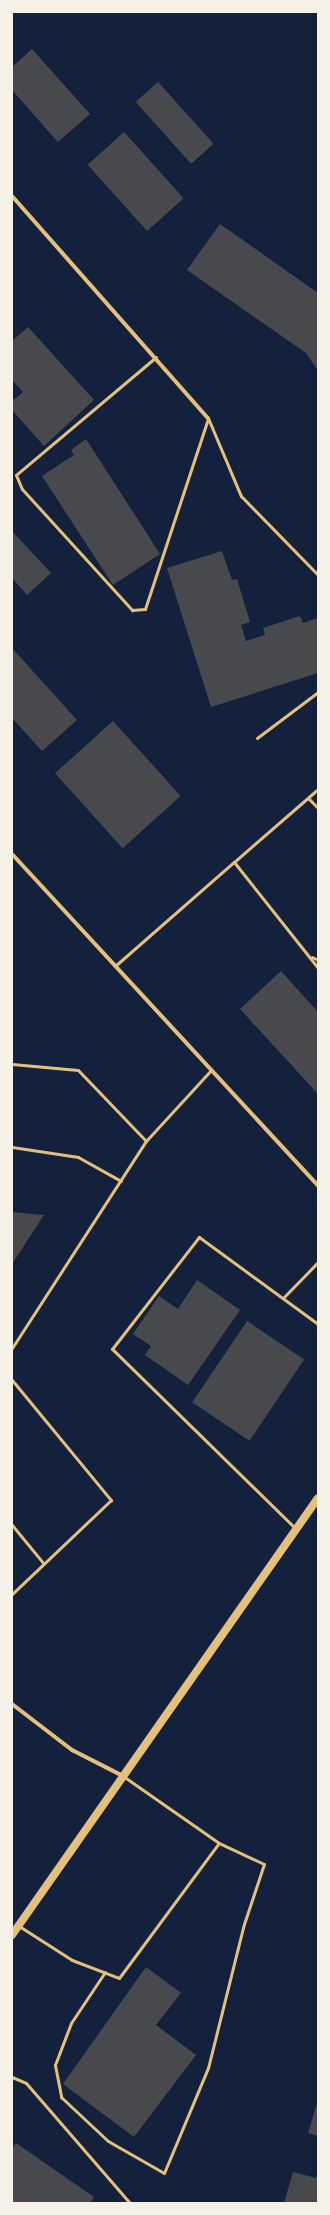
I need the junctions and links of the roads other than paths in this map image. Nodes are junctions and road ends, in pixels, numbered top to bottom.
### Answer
1 (12, 196) edge
2 (156, 357) junction
3 (208, 418) junction
4 (318, 575) edge
5 (318, 692) edge
6 (257, 738) dead end
7 (318, 789) edge
8 (308, 798) junction
9 (318, 808) edge
10 (12, 854) edge
11 (234, 862) junction
12 (312, 957) junction
13 (318, 960) edge
14 (115, 966) junction
15 (318, 968) edge
16 (12, 1064) edge
17 (211, 1070) junction
18 (146, 1140) junction
19 (12, 1148) edge
20 (121, 1181) junction
21 (318, 1186) edge
22 (318, 1262) edge
23 (283, 1298) junction
24 (318, 1324) edge
25 (12, 1348) edge
26 (12, 1380) edge
27 (318, 1498) edge
28 (12, 1526) edge
29 (296, 1529) junction
30 (44, 1564) junction
31 (12, 1594) edge
32 (12, 1704) edge
33 (123, 1776) junction
34 (218, 1842) junction
35 (19, 1926) junction
36 (12, 1936) edge
37 (105, 1972) junction
38 (12, 2077) edge
39 (130, 2203) edge

1 - 2 street
2 - 3 street
2 - 3 lane
3 - 4 lane
5 - 6 lane
7 - 8 lane
8 - 9 lane
8 - 11 lane
10 - 14 street
11 - 12 lane
11 - 14 lane
12 - 13 lane
12 - 15 lane
14 - 17 street
16 - 18 lane
17 - 18 lane
17 - 21 street
18 - 20 lane
19 - 20 lane
20 - 25 lane
22 - 23 lane
23 - 24 lane
23 - 29 lane
26 - 30 lane
27 - 29 main road
28 - 30 lane
29 - 33 main road
30 - 31 lane
32 - 33 street
33 - 34 lane
33 - 35 main road
34 - 37 lane
34 - 37 lane
35 - 36 main road
35 - 37 lane
38 - 39 lane

